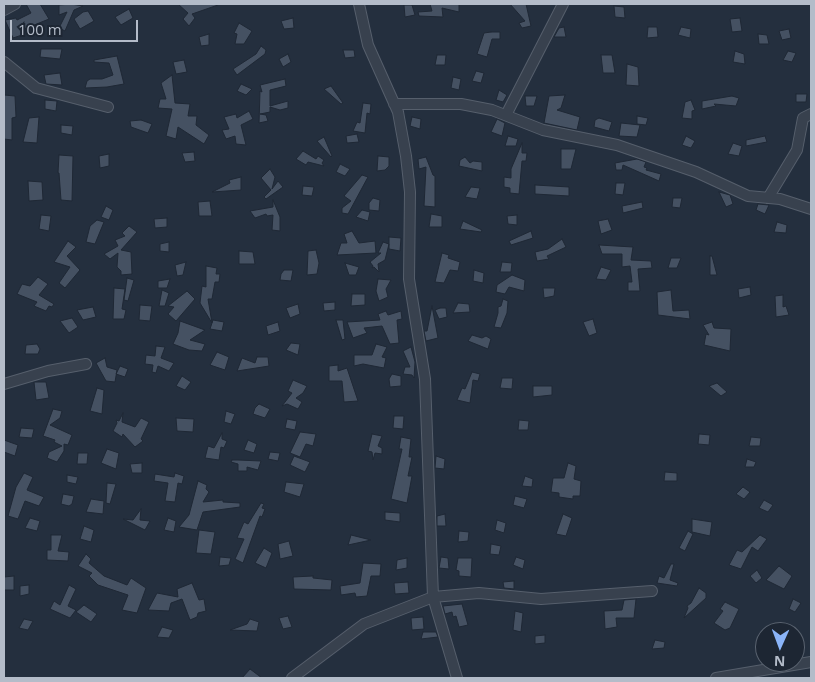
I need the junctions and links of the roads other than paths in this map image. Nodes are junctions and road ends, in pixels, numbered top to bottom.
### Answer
1 (16, 4) edge
2 (359, 4) edge
3 (563, 4) edge
4 (4, 10) edge
5 (4, 62) edge
6 (394, 104) junction
7 (108, 107) dead end
8 (811, 114) edge
9 (506, 115) junction
10 (768, 198) junction
11 (811, 209) edge
12 (86, 364) dead end
13 (4, 384) edge
14 (652, 591) dead end
15 (432, 597) junction
16 (811, 662) edge
17 (292, 678) edge
18 (457, 678) edge
19 (716, 678) edge

1 - 4 street
2 - 6 street
3 - 9 street
5 - 7 street
6 - 9 street
6 - 15 street
8 - 10 street
9 - 10 street
10 - 11 street
12 - 13 street
14 - 15 street
15 - 17 street
15 - 18 street
16 - 19 street

